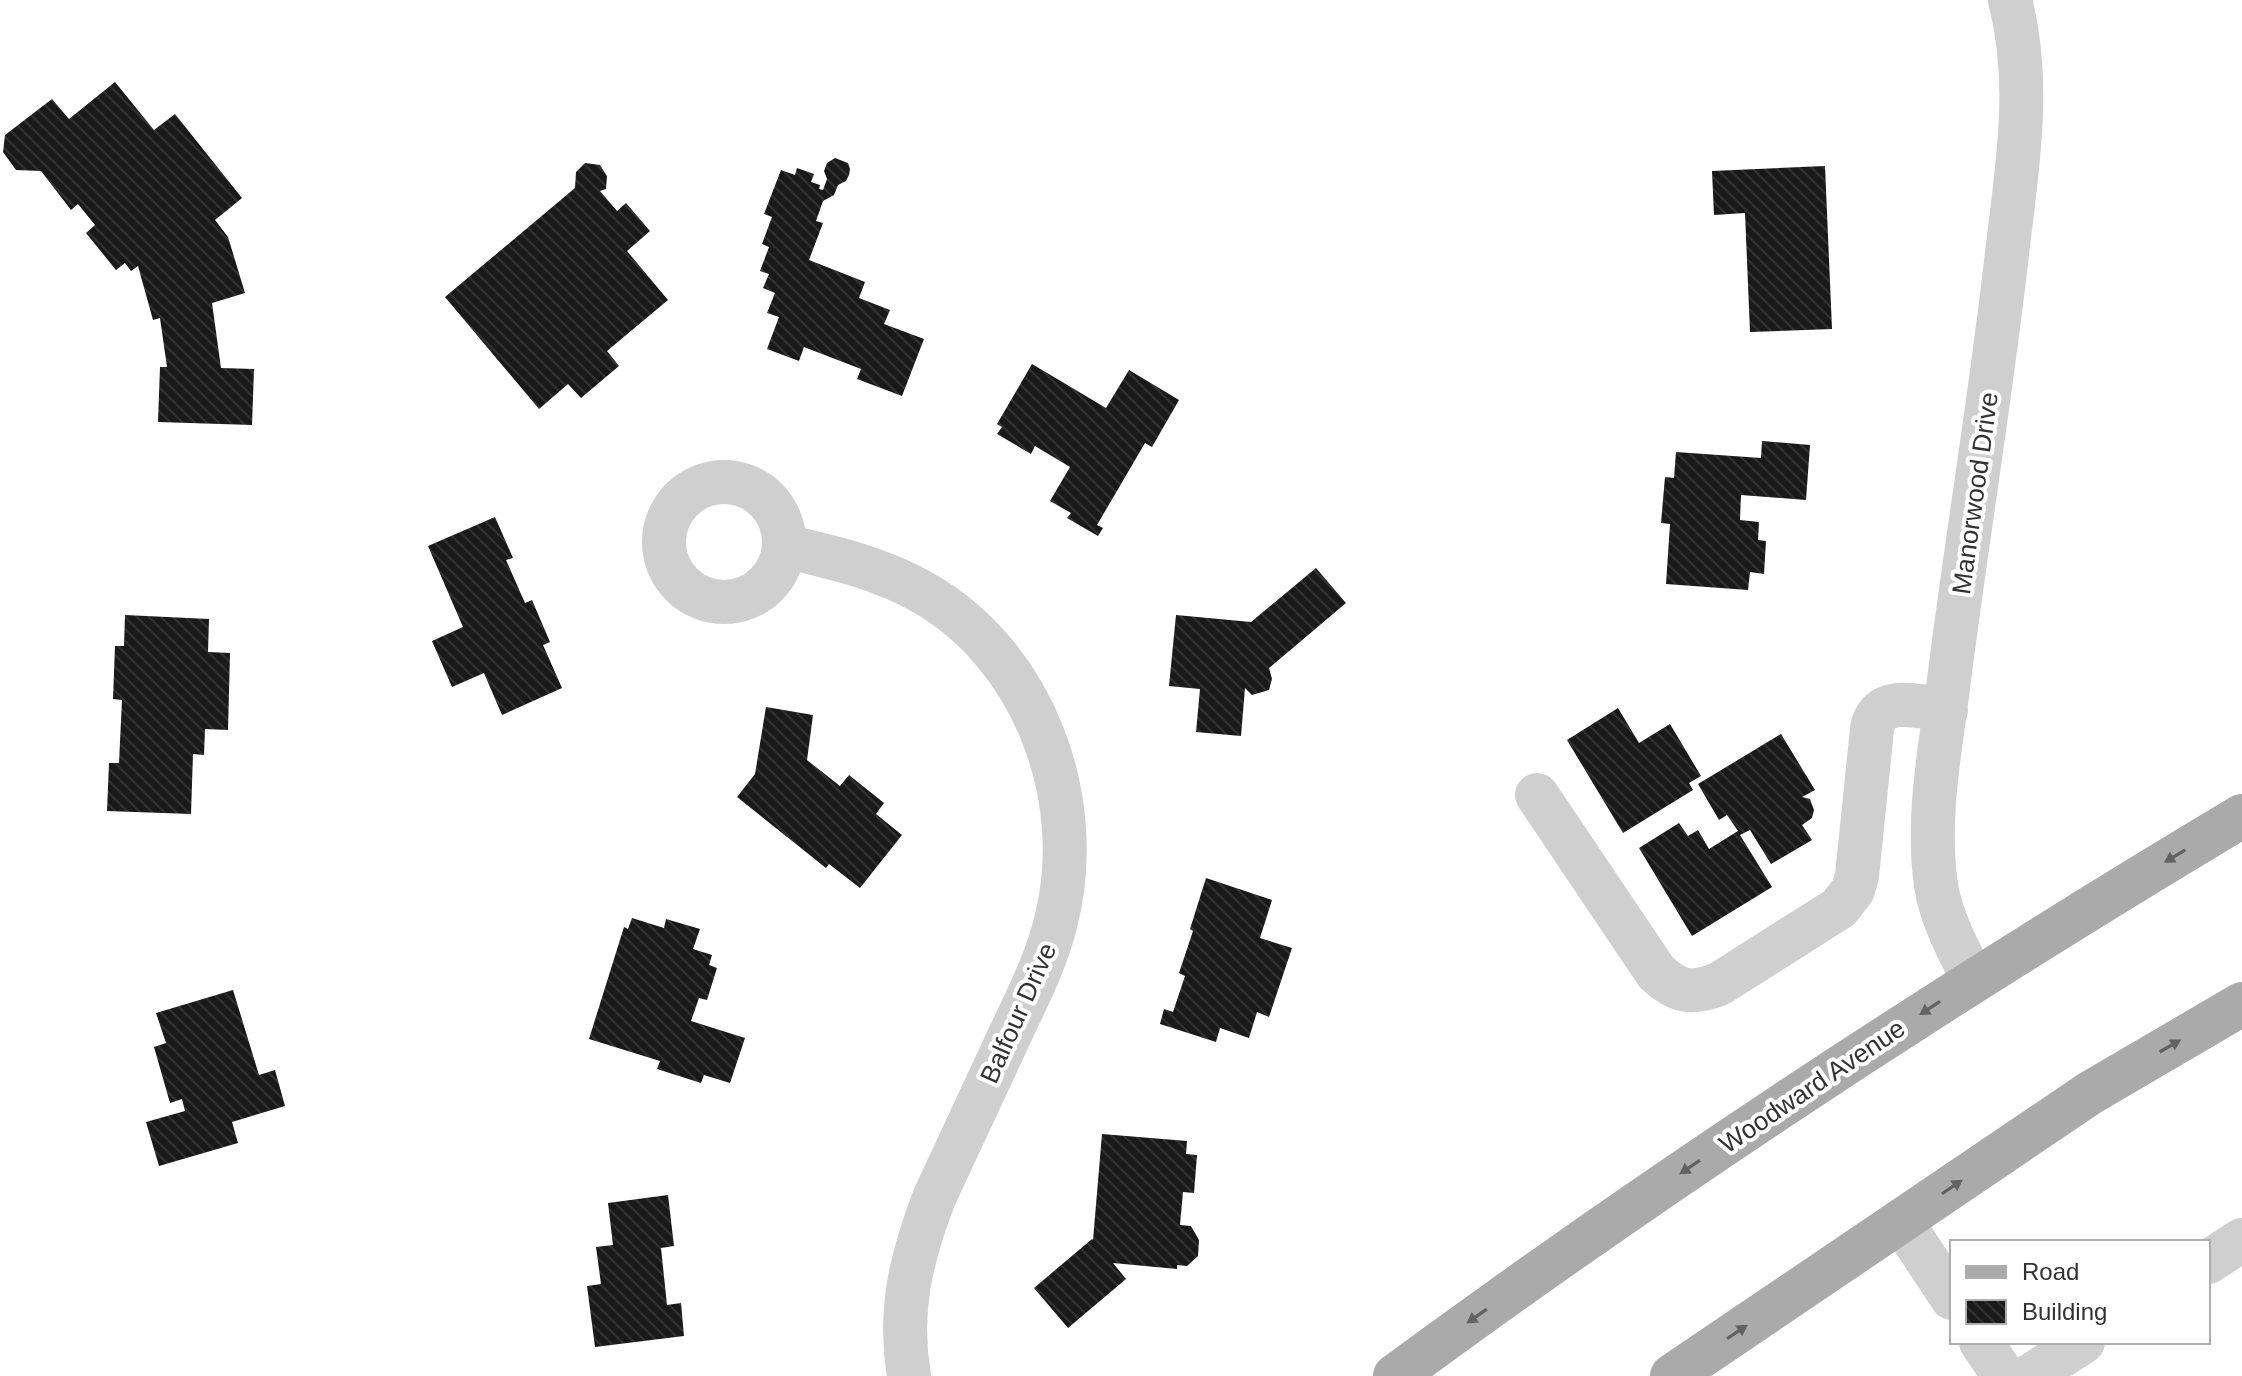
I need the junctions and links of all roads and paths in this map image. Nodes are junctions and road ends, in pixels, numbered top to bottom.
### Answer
1 (2010, 0) edge
2 (784, 546) dead end
3 (1946, 710) junction
4 (1537, 795) dead end
5 (2242, 816) edge
6 (1974, 980) junction
7 (2242, 1004) edge
8 (1901, 1221) junction
9 (2242, 1240) edge
10 (2210, 1261) edge
11 (1950, 1295) edge
12 (1982, 1344) edge
13 (2080, 1344) edge
14 (909, 1376) edge
15 (1395, 1376) edge
16 (1672, 1376) edge
17 (2004, 1376) edge
18 (2030, 1376) edge

1 - 3 street, Manorwood Drive
2 - 14 street, Balfour Drive
3 - 4 street
3 - 6 street, Manorwood Drive
5 -> 6 main road, Woodward Avenue
6 -> 15 main road, Woodward Avenue
8 -> 7 main road
8 - 11 street
16 -> 8 main road
9 - 10 street
12 - 17 street
13 - 18 street

